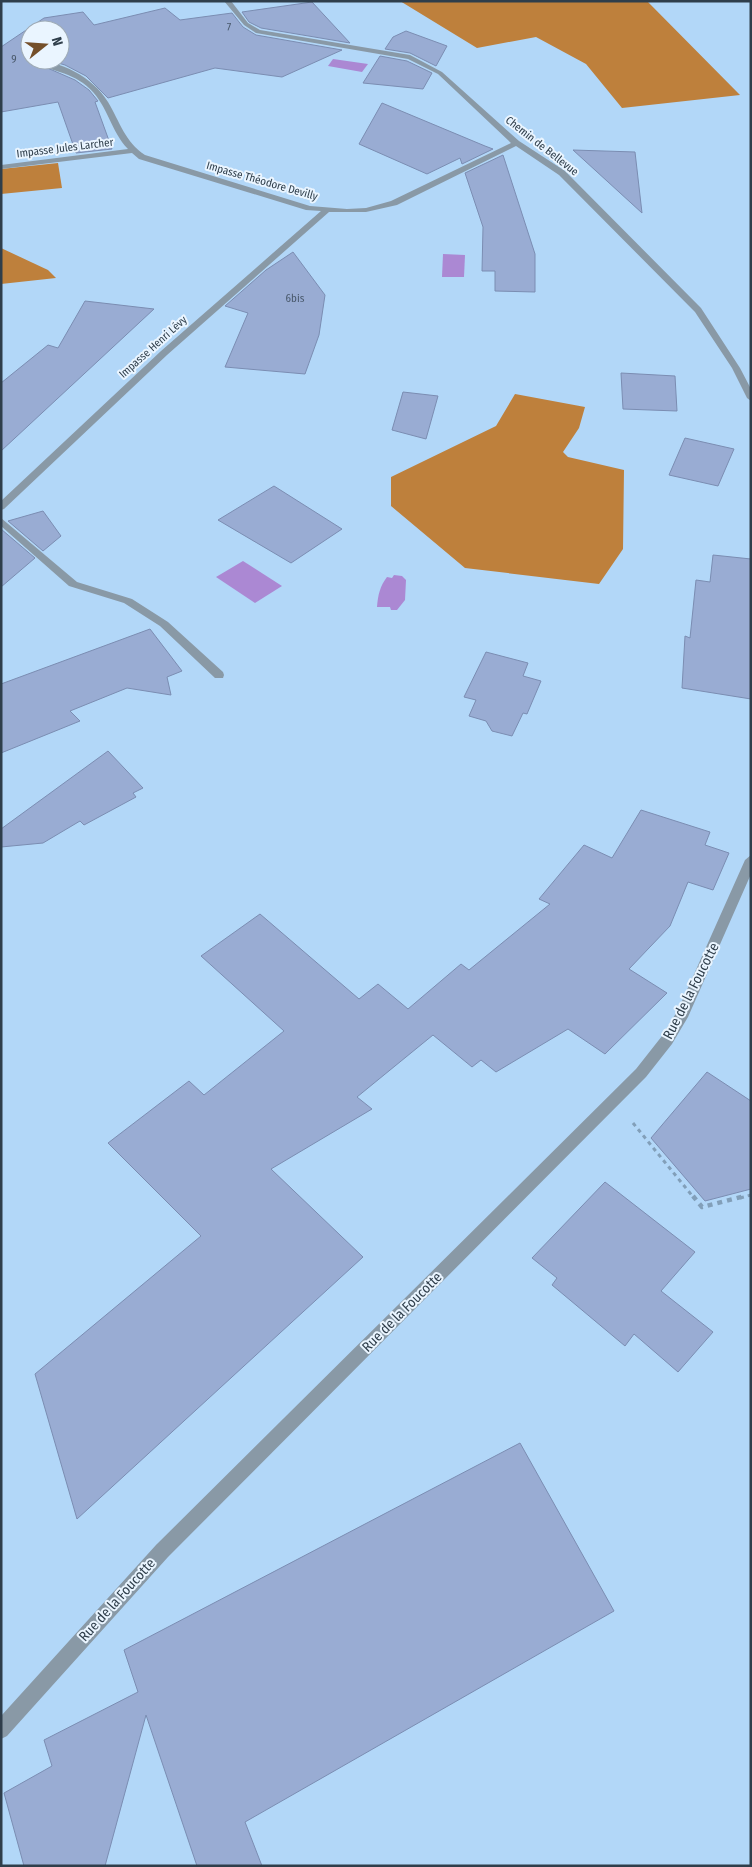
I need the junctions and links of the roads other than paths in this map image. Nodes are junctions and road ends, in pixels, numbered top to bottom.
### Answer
1 (228, 1) edge
2 (66, 70) edge
3 (516, 143) junction
4 (130, 151) junction
5 (1, 167) edge
6 (326, 211) junction
7 (751, 398) edge
8 (1, 507) edge
9 (1, 521) edge
10 (219, 675) dead end
11 (751, 860) edge
12 (1, 1730) edge

1 - 3 street, Chemin de Bellevue
2 - 4 street
3 - 6 street, Impasse Théodore Devilly
3 - 7 street, Chemin de Bellevue
4 - 5 street, Impasse Jules Larcher
4 - 6 street, Impasse Théodore Devilly
6 - 8 street, Impasse Henri Lévy
9 - 10 street
11 - 12 street, Rue de la Foucotte

